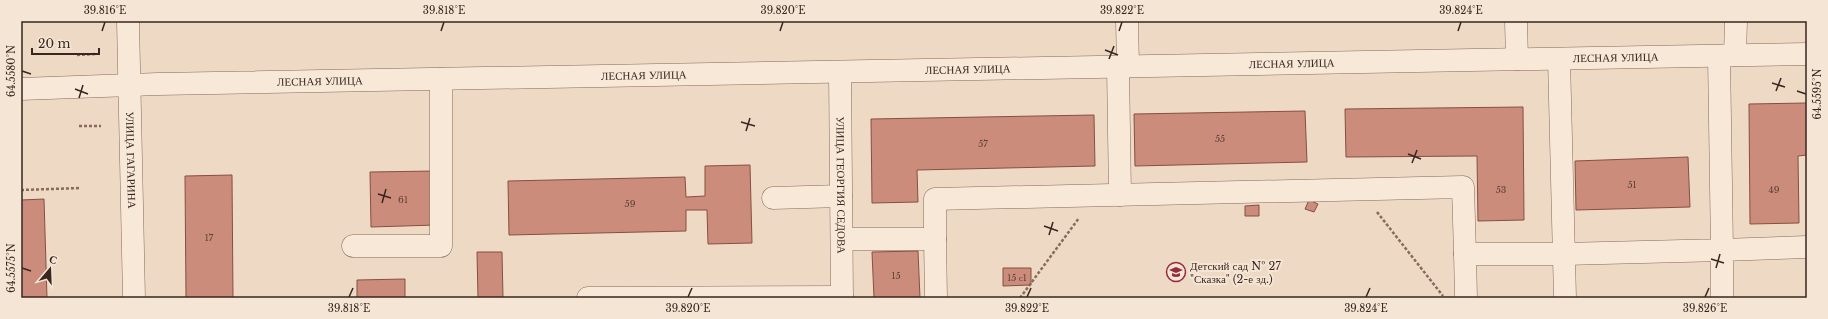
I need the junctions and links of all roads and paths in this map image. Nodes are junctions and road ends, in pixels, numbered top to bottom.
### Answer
1 (128, 21) edge
2 (1127, 21) edge
3 (1516, 21) edge
4 (1736, 21) edge
5 (97, 54) dead end
6 (1807, 54) edge
7 (77, 55) dead end
8 (1727, 56) junction
9 (1518, 59) junction
10 (1559, 59) junction
11 (1123, 66) junction
12 (840, 72) junction
13 (441, 79) junction
14 (130, 85) junction
15 (21, 89) edge
16 (79, 126) dead end
17 (101, 126) dead end
18 (81, 188) dead end
19 (1359, 189) junction
20 (21, 190) edge
21 (1096, 195) junction
22 (1120, 195) junction
23 (841, 196) junction
24 (773, 198) dead end
25 (842, 239) junction
26 (935, 239) junction
27 (353, 246) dead end
28 (1807, 247) edge
29 (1722, 250) junction
30 (1465, 254) junction
31 (1564, 254) junction
32 (134, 298) edge
33 (588, 298) edge
34 (842, 298) edge
35 (936, 298) edge
36 (1020, 298) edge
37 (1444, 298) edge
38 (1466, 298) edge
39 (1565, 298) edge
40 (1722, 298) edge

1 - 14 street, УЛИЦА ГАГАРИНА
2 - 11 street
3 - 9 street
4 - 8 street
5 - 7 path
6 - 8 street, ЛЕСНАЯ УЛИЦА
8 - 10 street, ЛЕСНАЯ УЛИЦА
8 - 29 street
9 - 10 street, ЛЕСНАЯ УЛИЦА
9 - 11 street, ЛЕСНАЯ УЛИЦА
10 - 31 street
11 - 12 street, ЛЕСНАЯ УЛИЦА
11 - 22 street
12 - 13 street, ЛЕСНАЯ УЛИЦА
12 - 23 street, УЛИЦА ГЕОРГИЯ СЕДОВА
13 - 14 street, ЛЕСНАЯ УЛИЦА
13 - 27 street
14 - 15 street, ЛЕСНАЯ УЛИЦА
14 - 32 street, УЛИЦА ГАГАРИНА
16 - 17 path
18 - 20 path
19 - 22 street
19 - 30 street
19 - 37 path
21 - 22 street
21 - 26 street
21 - 36 path
23 - 24 street
23 - 25 street, УЛИЦА ГЕОРГИЯ СЕДОВА
25 - 26 street
25 - 34 street, УЛИЦА ГЕОРГИЯ СЕДОВА
26 - 35 street
28 - 29 street
29 - 31 street
29 - 40 street
30 - 31 street
30 - 38 street
31 - 39 street
33 - 34 street

